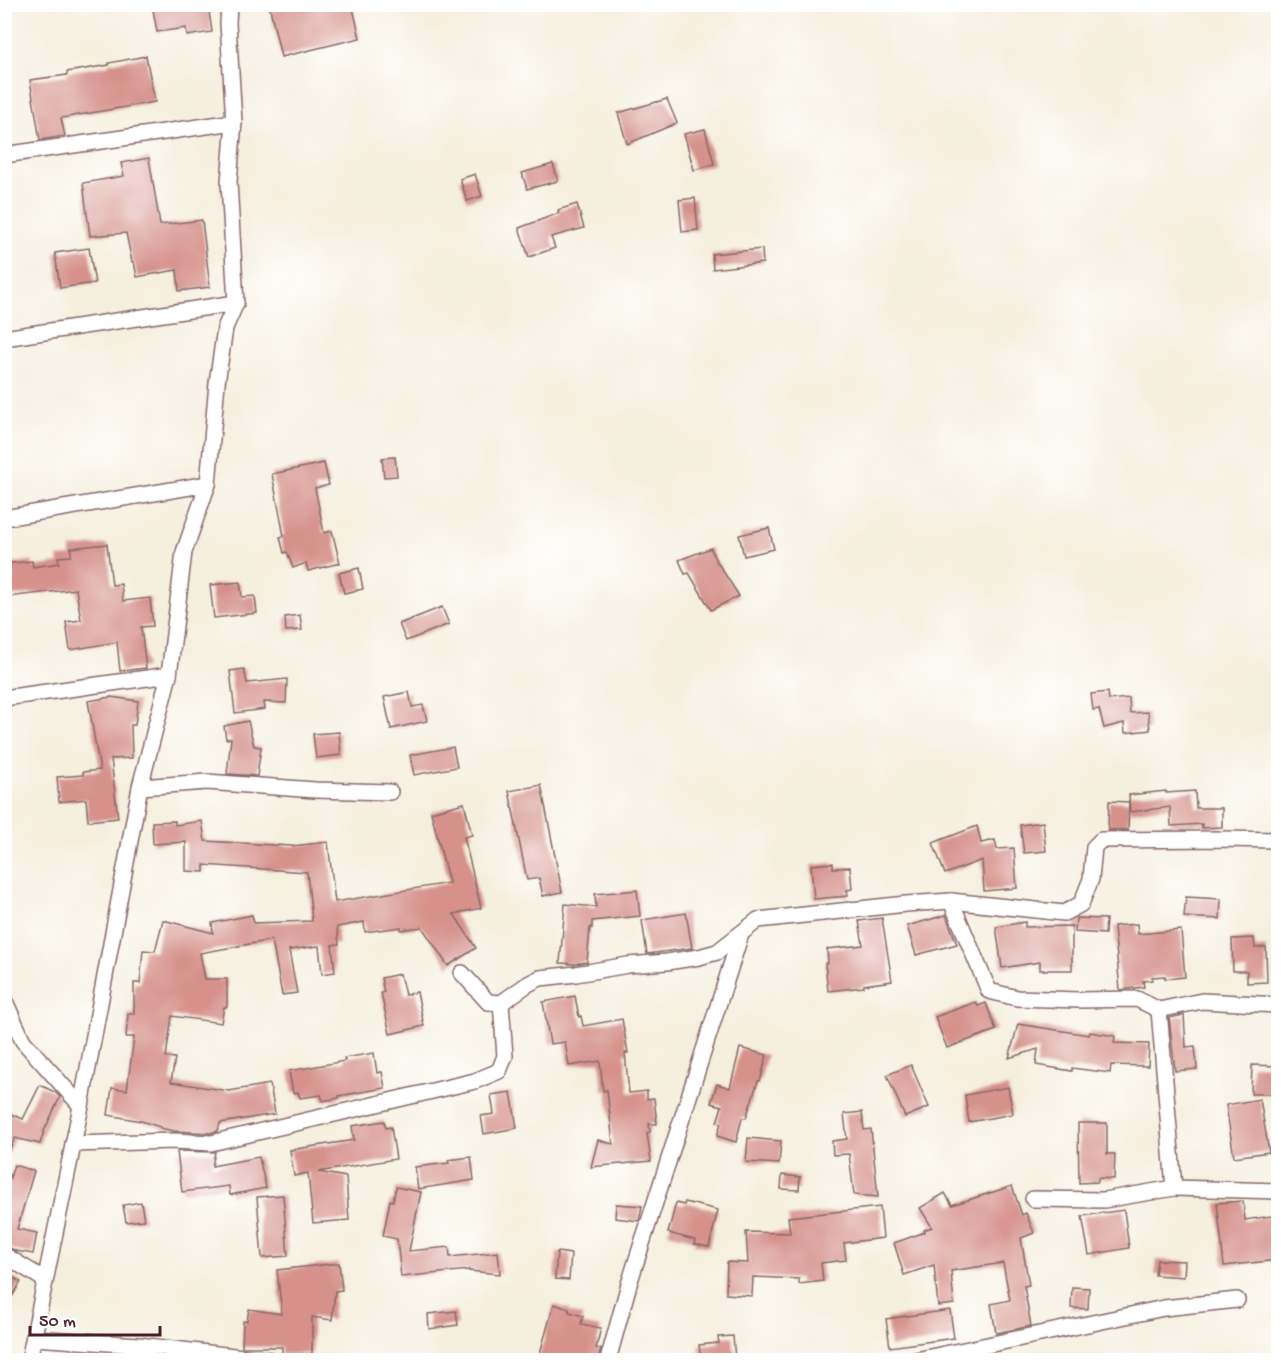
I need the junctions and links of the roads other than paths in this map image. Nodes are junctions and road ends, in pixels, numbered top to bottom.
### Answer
1 (229, 4) edge
2 (234, 122) junction
3 (4, 155) edge
4 (236, 303) junction
5 (4, 338) edge
6 (208, 484) junction
7 (4, 518) edge
8 (169, 675) junction
9 (4, 698) edge
10 (140, 787) junction
11 (390, 792) dead end
12 (1278, 840) edge
13 (951, 901) junction
14 (741, 934) junction
15 (462, 973) dead end
16 (4, 999) edge
17 (501, 1003) junction
18 (1278, 1005) edge
19 (1159, 1010) junction
20 (81, 1106) junction
21 (73, 1144) junction
22 (1174, 1188) junction
23 (1278, 1191) edge
24 (1033, 1198) dead end
25 (4, 1255) edge
26 (45, 1280) junction
27 (1237, 1300) dead end
28 (34, 1338) junction
29 (29, 1360) edge
30 (270, 1360) edge
31 (608, 1360) edge
32 (916, 1360) edge

1 - 2 street
2 - 3 street
2 - 4 street
4 - 5 street
4 - 6 street
6 - 7 street
6 - 8 street
8 - 9 street
8 - 10 street
10 - 11 street
10 - 20 street
12 - 13 street
13 - 14 street
13 - 19 street
14 - 17 street
14 - 31 street
15 - 17 street
16 - 20 street
17 - 21 street
18 - 19 street
19 - 22 street
20 - 21 street
21 - 26 street
22 - 23 street
22 - 24 street
25 - 26 street
26 - 28 street
27 - 32 street
28 - 29 street
28 - 30 street

